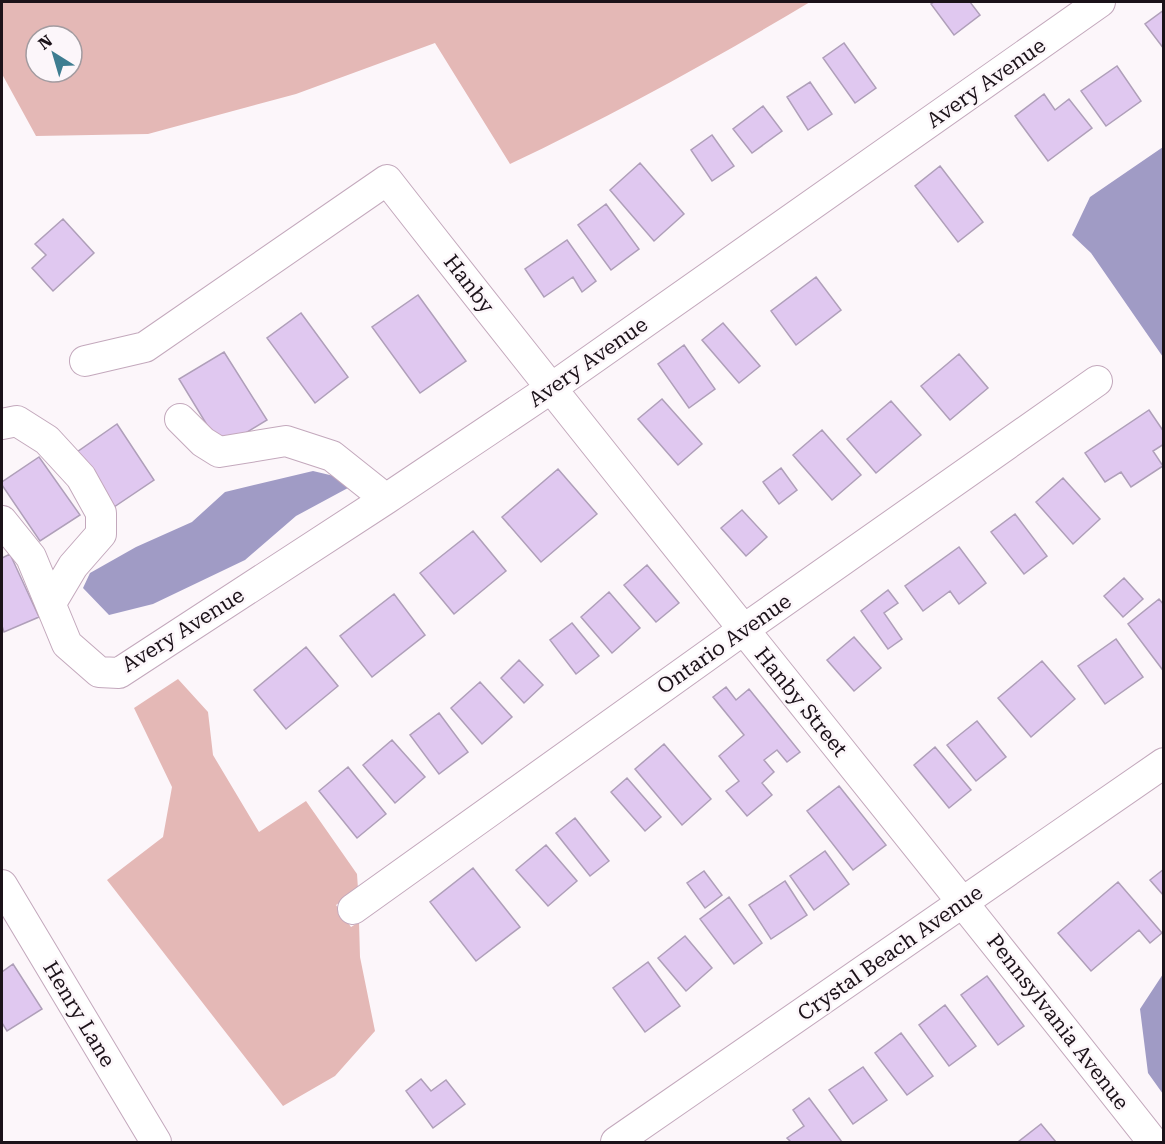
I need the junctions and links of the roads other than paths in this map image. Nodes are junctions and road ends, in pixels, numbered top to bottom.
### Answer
1 (1100, 2) edge
2 (85, 361) dead end
3 (1097, 381) dead end
4 (550, 389) junction
5 (180, 419) dead end
6 (2, 424) edge
7 (386, 499) junction
8 (2, 521) edge
9 (51, 603) junction
10 (743, 630) junction
11 (1164, 763) edge
12 (3, 891) edge
13 (964, 902) junction
14 (353, 909) dead end
15 (156, 1143) edge
16 (616, 1143) edge
17 (1153, 1143) edge

1 - 4 street, Avery Avenue
2 - 4 street, Hanby
3 - 10 street, Ontario Avenue
4 - 7 street, Avery Avenue
4 - 10 street, Hanby Street
5 - 7 street
6 - 9 street
7 - 9 street, Avery Avenue
8 - 9 street
10 - 13 street, Hanby Street
10 - 14 street, Ontario Avenue
11 - 13 street, Crystal Beach Avenue
12 - 15 street, Henry Lane
13 - 16 street, Crystal Beach Avenue
13 - 17 street, Pennsylvania Avenue

